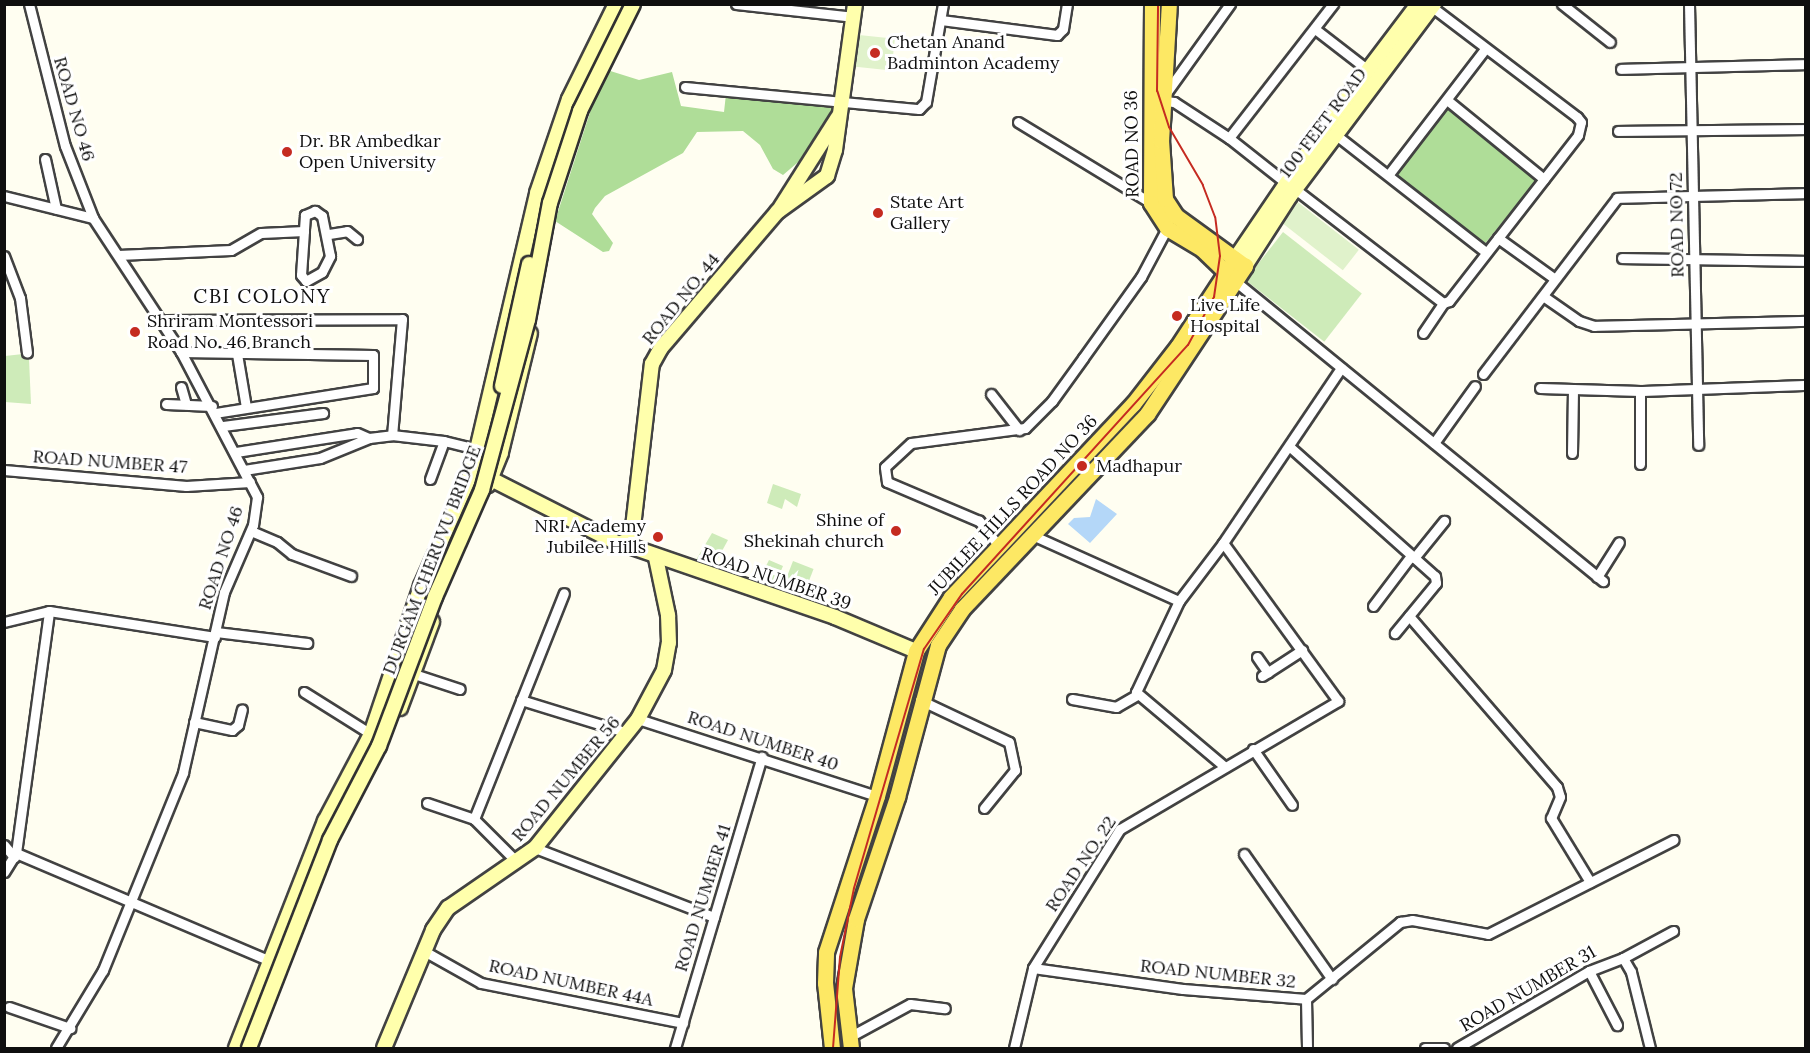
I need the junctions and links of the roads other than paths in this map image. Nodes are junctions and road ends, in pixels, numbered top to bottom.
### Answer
1 (29, 4) edge
2 (616, 4) edge
3 (624, 4) edge
4 (633, 4) edge
5 (640, 4) edge
6 (736, 4) edge
7 (943, 4) edge
8 (1067, 4) edge
9 (1152, 4) edge
10 (1230, 4) edge
11 (1333, 4) edge
12 (1562, 4) edge
13 (1689, 4) edge
14 (1168, 5) edge
15 (1428, 5) edge
16 (766, 6) edge
17 (854, 11) edge
18 (941, 20) junction
19 (1315, 29) junction
20 (1610, 42) dead end
21 (1485, 49) junction
22 (1806, 64) edge
23 (1690, 65) junction
24 (1621, 69) dead end
25 (1368, 70) junction
26 (685, 87) dead end
27 (1165, 97) junction
28 (1447, 100) junction
29 (840, 109) junction
30 (1018, 122) dead end
31 (1806, 129) edge
32 (1618, 131) dead end
33 (1691, 131) junction
34 (1336, 135) junction
35 (1229, 138) junction
36 (45, 159) dead end
37 (1389, 174) junction
38 (1544, 179) junction
39 (1291, 186) junction
40 (1806, 193) edge
41 (1694, 195) junction
42 (4, 196) edge
43 (1151, 203) junction
44 (56, 209) junction
45 (777, 212) junction
46 (93, 218) junction
47 (1167, 228) junction
48 (304, 231) junction
49 (329, 234) junction
50 (1498, 238) junction
51 (357, 239) dead end
52 (1486, 252) junction
53 (118, 255) junction
54 (4, 256) edge
55 (1622, 258) dead end
56 (1695, 260) junction
57 (1806, 261) edge
58 (1240, 262) junction
59 (1231, 277) junction
60 (1555, 279) junction
61 (1543, 296) junction
62 (1443, 303) junction
63 (161, 320) junction
64 (1806, 321) edge
65 (1695, 322) junction
66 (1423, 333) dead end
67 (505, 342) junction
68 (181, 352) junction
69 (27, 353) dead end
70 (237, 354) junction
71 (525, 361) junction
72 (1341, 368) junction
73 (1483, 374) dead end
74 (1806, 385) edge
75 (1475, 386) dead end
76 (181, 387) dead end
77 (1697, 387) junction
78 (1539, 388) dead end
79 (1573, 389) junction
80 (1640, 391) junction
81 (991, 394) dead end
82 (166, 404) dead end
83 (186, 404) junction
84 (246, 407) junction
85 (214, 409) junction
86 (323, 413) dead end
87 (223, 426) junction
88 (1019, 430) junction
89 (392, 435) junction
90 (369, 438) junction
91 (444, 441) junction
92 (1434, 444) junction
93 (1698, 445) dead end
94 (1290, 447) junction
95 (479, 450) junction
96 (236, 452) junction
97 (1572, 453) dead end
98 (1640, 464) dead end
99 (4, 470) edge
100 (244, 470) junction
101 (430, 479) dead end
102 (491, 479) junction
103 (250, 482) junction
104 (1444, 521) dead end
105 (250, 531) junction
106 (1032, 536) junction
107 (1619, 542) dead end
108 (1223, 543) junction
109 (623, 544) junction
110 (998, 545) junction
111 (1413, 557) junction
112 (656, 558) junction
113 (351, 576) dead end
114 (564, 593) dead end
115 (1179, 601) junction
116 (1372, 606) dead end
117 (49, 611) junction
118 (1409, 616) junction
119 (4, 622) edge
120 (1395, 633) dead end
121 (215, 635) junction
122 (307, 643) dead end
123 (1302, 650) junction
124 (916, 651) junction
125 (1257, 657) dead end
126 (414, 674) junction
127 (460, 689) dead end
128 (304, 692) dead end
129 (1137, 695) junction
130 (1072, 699) dead end
131 (521, 700) junction
132 (920, 700) junction
133 (242, 709) dead end
134 (898, 710) junction
135 (917, 716) junction
136 (638, 719) junction
137 (194, 722) junction
138 (628, 733) junction
139 (370, 734) junction
140 (1253, 749) junction
141 (762, 757) junction
142 (1224, 766) junction
143 (877, 796) junction
144 (427, 803) dead end
145 (1292, 805) dead end
146 (984, 808) dead end
147 (474, 819) junction
148 (1673, 840) dead end
149 (4, 845) edge
150 (535, 848) junction
151 (1244, 854) dead end
152 (15, 855) junction
153 (518, 862) junction
154 (4, 872) edge
155 (303, 879) junction
156 (1590, 882) junction
157 (317, 885) junction
158 (130, 902) junction
159 (714, 916) junction
160 (1673, 931) dead end
161 (424, 951) junction
162 (1620, 958) junction
163 (270, 961) junction
164 (1033, 968) junction
165 (1589, 971) junction
166 (1332, 979) junction
167 (1306, 999) junction
168 (9, 1006) dead end
169 (945, 1008) dead end
170 (683, 1023) junction
171 (1617, 1024) dead end
172 (70, 1028) junction
173 (851, 1042) edge
174 (56, 1048) edge
175 (236, 1048) edge
176 (242, 1048) edge
177 (249, 1048) edge
178 (254, 1048) edge
179 (384, 1048) edge
180 (675, 1048) edge
181 (832, 1048) edge
182 (1014, 1048) edge
183 (1307, 1048) edge
184 (1425, 1048) edge
185 (1444, 1048) edge
186 (1457, 1048) edge
187 (1650, 1048) edge

1 - 46 street, ROAD NO 46
2 - 67 main road
3 - 176 main road, DURGAM CHERUVU BRIDGE, bridge
4 - 177 main road, DURGAM CHERUVU BRIDGE, bridge
5 - 71 main road
6 - 16 street
7 - 18 street
8 - 18 street
9 - 43 main road, ROAD NO 36
10 - 27 street
11 - 19 street
12 - 20 street
13 - 23 street, ROAD NO 72
14 - 27 main road, ROAD NO 36
15 - 21 street
15 - 25 main road, 100 FEET ROAD
15 - 34 main road, 100 FEET ROAD
16 - 17 street
17 - 29 main road, ROAD NO. 44
18 - 29 street
19 - 25 street
19 - 35 street
21 - 28 street
21 - 38 street
22 - 23 street
23 - 24 street
23 - 33 street, ROAD NO 72
25 - 39 main road, 100 FEET ROAD
26 - 29 street
27 - 35 street
27 - 58 main road, ROAD NO 36
28 - 37 street
28 - 38 street
29 - 45 main road
29 - 45 main road, ROAD NO. 44
30 - 43 street
31 - 33 street
32 - 33 street
33 - 41 street, ROAD NO 72
34 - 37 street
34 - 39 main road, 100 FEET ROAD
35 - 39 street
36 - 44 street
37 - 52 street
38 - 50 street
39 - 58 main road, 100 FEET ROAD
39 - 62 street
40 - 41 street
41 - 56 street, ROAD NO 72
41 - 60 street
42 - 44 street
43 - 47 main road, ROAD NO 36
44 - 46 street
45 - 109 main road, ROAD NO. 44
46 - 53 street, ROAD NO 46
47 - 59 main road, ROAD NO 36
47 - 88 street
48 - 49 street
48 - 49 street
48 - 53 street
49 - 51 street
50 - 52 street
50 - 60 street
52 - 62 street
53 - 63 street, ROAD NO 46
54 - 69 street
55 - 56 street
56 - 57 street
56 - 65 street, ROAD NO 72
58 - 59 main road, JUBILEE HILLS ROAD NO 36
59 - 72 street
59 - 106 main road, JUBILEE HILLS ROAD NO 36
59 - 110 main road, JUBILEE HILLS ROAD NO 36
60 - 61 street
61 - 65 street
61 - 73 street
62 - 66 street
63 - 68 street, ROAD NO 46
63 - 89 street
64 - 65 street
65 - 77 street, ROAD NO 72
67 - 71 main road
67 - 95 main road
68 - 70 street
68 - 85 street, ROAD NO 46
70 - 84 street
70 - 84 street
71 - 102 main road
72 - 92 street
72 - 94 street
74 - 77 street
75 - 92 street
76 - 83 street
77 - 80 street
77 - 93 street, ROAD NO 72
78 - 79 street
79 - 80 street
79 - 97 street
80 - 98 street
81 - 88 street
82 - 83 street
83 - 85 street
84 - 85 street
85 - 87 street, ROAD NO 46
86 - 87 street
87 - 96 street, ROAD NO 46
88 - 110 street
89 - 90 street
89 - 91 street
90 - 96 street
90 - 100 street
91 - 95 street
91 - 101 street
92 - 107 street
94 - 108 street
94 - 111 street
95 - 139 main road
96 - 100 street, ROAD NO 46
99 - 103 street, ROAD NUMBER 47
100 - 103 street, ROAD NO 46
102 - 109 main road
102 - 126 main road
103 - 105 street, ROAD NO 46
104 - 111 street
105 - 113 street
105 - 121 street, ROAD NO 46
106 - 115 street
106 - 132 main road, JUBILEE HILLS ROAD NO 36
108 - 115 street
108 - 123 street
109 - 112 main road, ROAD NUMBER 39
110 - 124 main road, JUBILEE HILLS ROAD NO 36
111 - 116 street
111 - 118 street
112 - 124 main road, ROAD NUMBER 39
112 - 136 main road, ROAD NUMBER 56
114 - 131 street
115 - 129 street
117 - 119 street
117 - 121 street
117 - 152 street
118 - 120 street
118 - 156 street
121 - 122 street
121 - 137 street, ROAD NO 46
123 - 125 street
123 - 140 street, ROAD NO. 22
124 - 134 main road, JUBILEE HILLS ROAD NO 36
126 - 127 street
126 - 157 main road
128 - 139 street
129 - 130 street
129 - 142 street
131 - 138 street
131 - 147 street
132 - 135 main road, JUBILEE HILLS ROAD NO 36
132 - 146 street
133 - 137 street
134 - 135 main road
134 - 143 main road, JUBILEE HILLS ROAD NO 36
135 - 173 main road, JUBILEE HILLS ROAD NO 36
136 - 138 main road, ROAD NUMBER 56
136 - 141 street, ROAD NUMBER 40
137 - 158 street, ROAD NO 46
138 - 150 main road, ROAD NUMBER 56
139 - 155 main road
140 - 142 street, ROAD NO. 22
140 - 145 street
141 - 143 street, ROAD NUMBER 40
141 - 159 street, ROAD NUMBER 41
142 - 164 street, ROAD NO. 22
143 - 181 main road, JUBILEE HILLS ROAD NO 36
144 - 147 street
147 - 153 street
148 - 156 street, ROAD NUMBER 32
149 - 152 street
150 - 153 main road, ROAD NUMBER 56
150 - 159 street
151 - 166 street
152 - 154 street
152 - 158 street
153 - 161 main road, ROAD NUMBER 56
155 - 157 main road
155 - 163 main road
156 - 166 street, ROAD NUMBER 32
157 - 178 main road
158 - 163 street
158 - 172 street, ROAD NO 46
159 - 170 street, ROAD NUMBER 41
160 - 162 street, ROAD NUMBER 31
161 - 170 street, ROAD NUMBER 44A
161 - 179 main road, ROAD NUMBER 56
162 - 165 street, ROAD NUMBER 31
162 - 187 street
163 - 175 main road
164 - 167 street, ROAD NUMBER 32
164 - 182 street, ROAD NO. 22
165 - 171 street
165 - 186 street, ROAD NUMBER 31
166 - 167 street, ROAD NUMBER 32
167 - 183 street
168 - 172 street
169 - 173 street
170 - 180 street, ROAD NUMBER 41
172 - 174 street, ROAD NO 46
184 - 185 street, ROAD NUMBER 31

